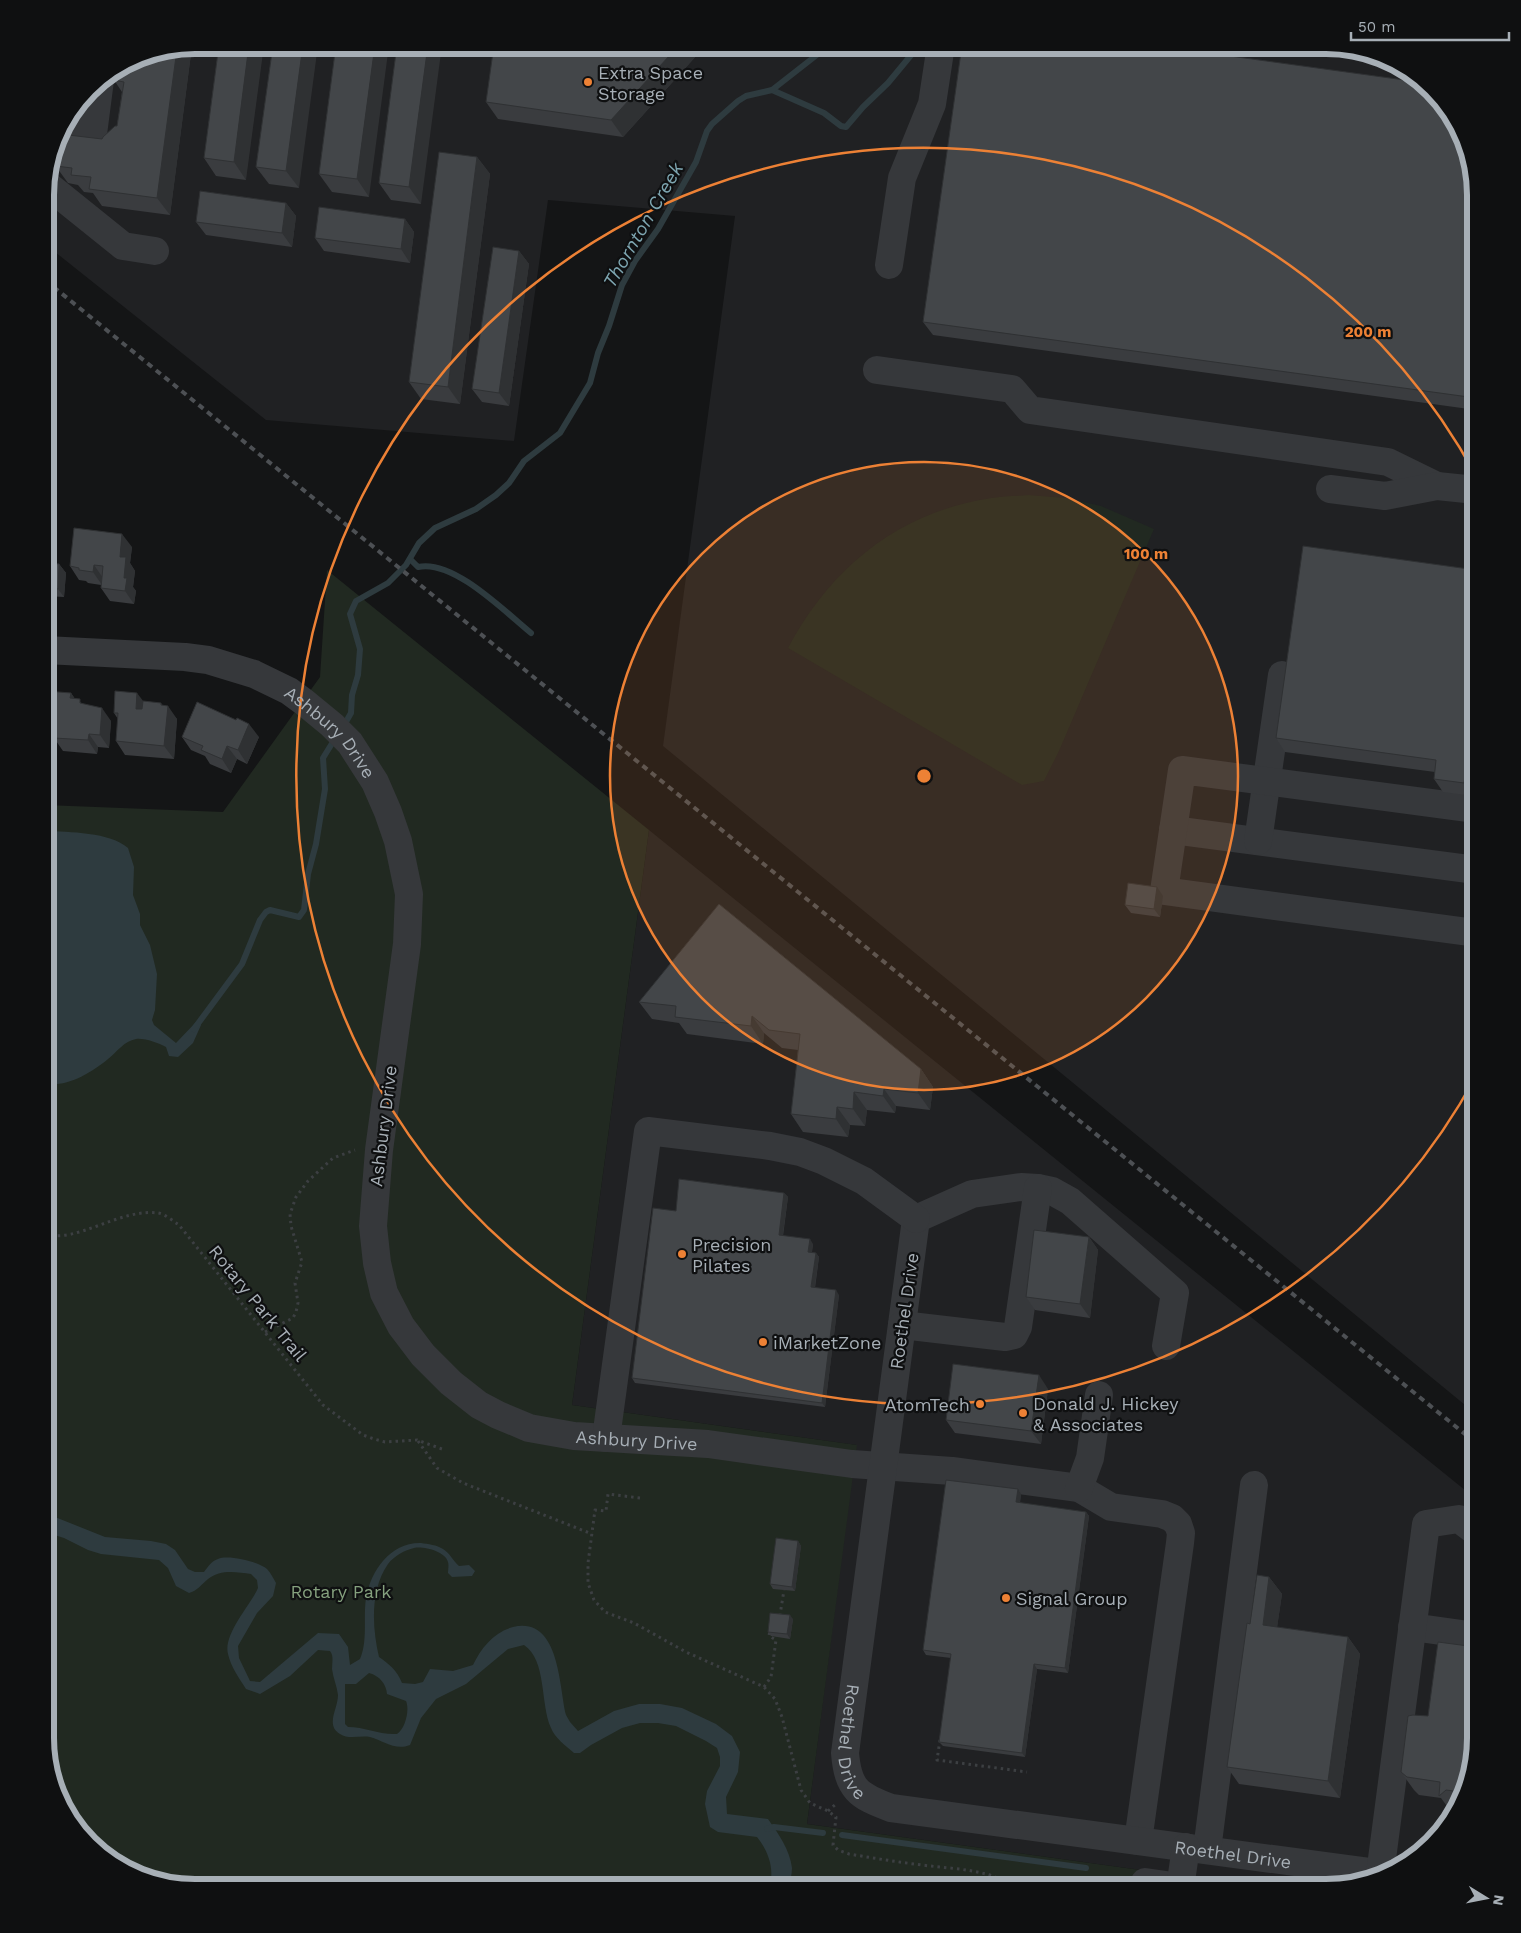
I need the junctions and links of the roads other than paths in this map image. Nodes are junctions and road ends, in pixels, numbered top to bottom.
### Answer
1 (940, 54) edge
2 (98, 92) edge
3 (70, 131) edge
4 (54, 190) edge
5 (156, 251) dead end
6 (889, 265) dead end
7 (877, 370) dead end
8 (1437, 486) junction
9 (1330, 489) dead end
10 (1467, 489) edge
11 (54, 650) edge
12 (1282, 675) dead end
13 (1267, 782) junction
14 (1467, 808) edge
15 (1173, 830) junction
16 (1258, 841) junction
17 (1467, 869) edge
18 (1467, 933) edge
19 (1038, 1188) junction
20 (916, 1219) junction
21 (902, 1324) junction
22 (1166, 1346) dead end
23 (1099, 1395) dead end
24 (606, 1438) junction
25 (883, 1467) junction
26 (1254, 1485) dead end
27 (1079, 1488) junction
28 (1467, 1525) edge
29 (1412, 1627) junction
30 (1467, 1635) edge
31 (1138, 1841) junction
32 (1196, 1848) junction
33 (1383, 1867) edge
34 (1368, 1872) edge
35 (1184, 1879) edge

1 - 6 street
2 - 3 street
4 - 5 street
7 - 8 street
8 - 9 street
8 - 10 street
11 - 24 street, Ashbury Drive
12 - 13 street
13 - 14 street
13 - 15 street
13 - 16 street
15 - 16 street
15 - 18 street
16 - 17 street
19 - 20 street
19 - 21 street
19 - 22 street
20 - 21 street, Roethel Drive
20 - 24 street
21 - 25 street, Roethel Drive
23 - 27 street
24 - 25 street, Ashbury Drive
25 - 27 street, Ashbury Drive
25 - 31 street, Roethel Drive
26 - 32 street
27 - 31 street
28 - 29 street
29 - 30 street
29 - 33 street
31 - 32 street, Roethel Drive
32 - 34 street, Roethel Drive
32 - 35 street

